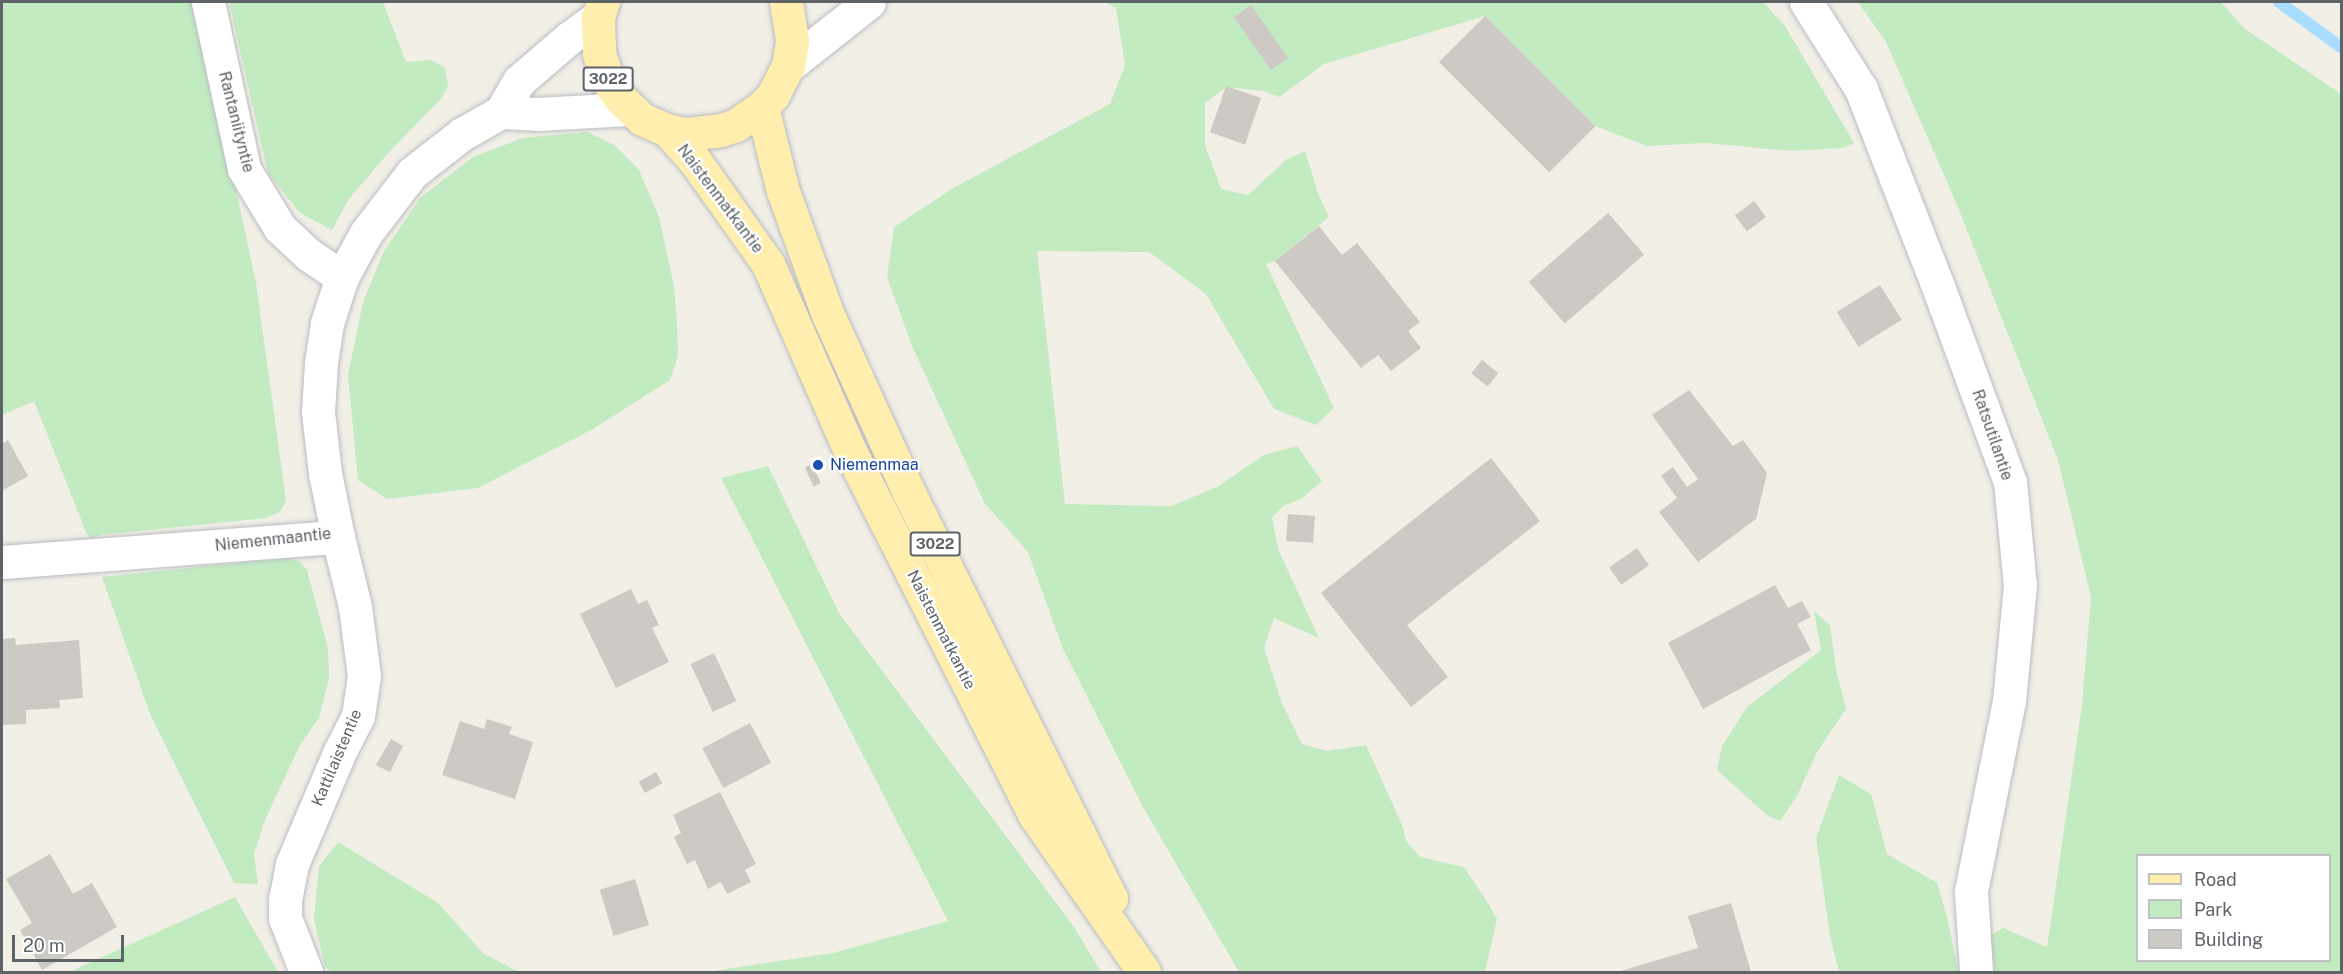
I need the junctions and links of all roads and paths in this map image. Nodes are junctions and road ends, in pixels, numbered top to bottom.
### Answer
1 (208, 2) edge
2 (786, 2) edge
3 (869, 2) edge
4 (1806, 2) edge
5 (601, 9) edge
6 (788, 66) junction
7 (762, 106) junction
8 (630, 109) junction
9 (501, 112) junction
10 (667, 130) junction
11 (342, 277) junction
12 (338, 537) junction
13 (2, 562) edge
14 (1143, 970) edge
15 (306, 972) edge
16 (1976, 972) edge

1 - 11 street, Rantaniityntie
2 - 6 main road, 3022
3 - 6 street
4 - 16 street, Ratsutilantie
5 - 8 main road, 3022
5 - 9 street
6 - 7 main road, 3022
7 - 10 main road, 3022
7 - 14 main road, Naistenmatkantie / 3022
8 - 9 street
8 - 10 main road, 3022
9 - 11 street, Niemenmaantie
10 - 14 main road, Naistenmatkantie / 3022
11 - 12 street, Niemenmaantie
12 - 13 street, Niemenmaantie
12 - 15 street, Kattilaistentie

